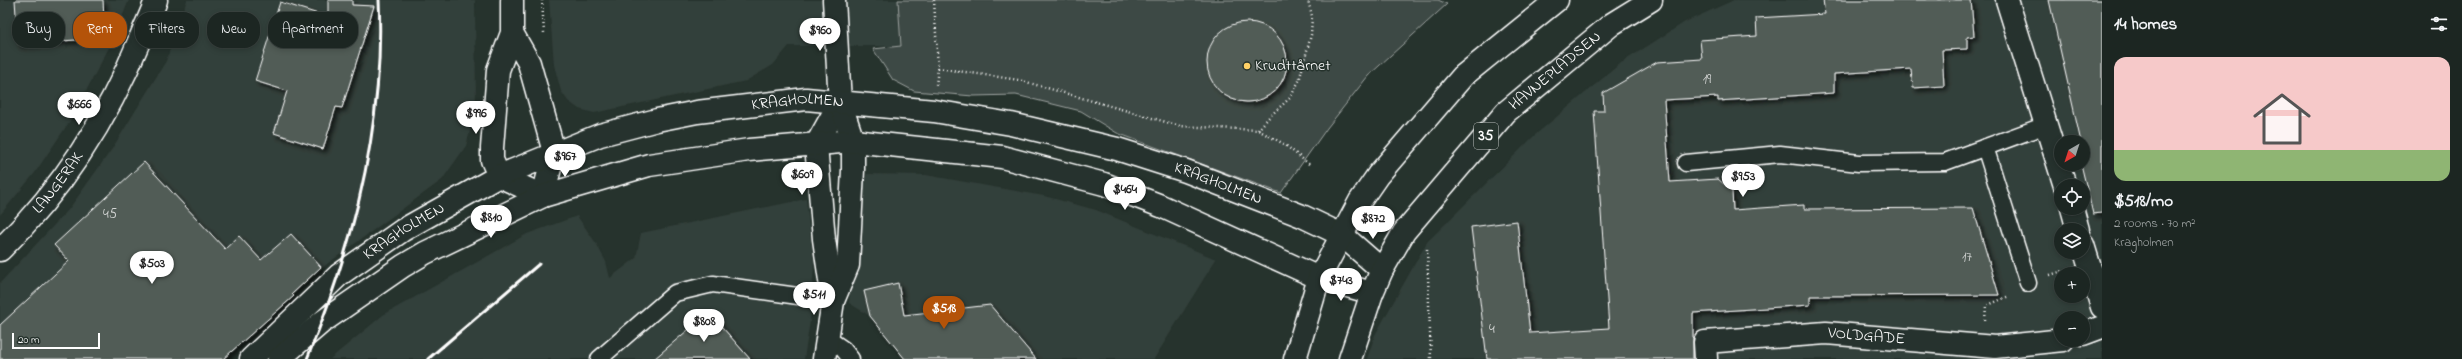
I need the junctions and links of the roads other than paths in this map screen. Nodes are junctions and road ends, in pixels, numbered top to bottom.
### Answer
1 (156, 0) edge
2 (512, 0) edge
3 (834, 0) edge
4 (1557, 0) edge
5 (1651, 0) edge
6 (2007, 0) edge
7 (512, 33) junction
8 (840, 102) junction
9 (2046, 125) junction
10 (853, 141) junction
11 (816, 146) junction
12 (1985, 147) junction
13 (554, 152) junction
14 (1686, 163) dead end
15 (499, 176) junction
16 (2063, 179) edge
17 (543, 196) junction
18 (1342, 235) junction
19 (0, 250) edge
20 (2087, 259) edge
21 (1382, 270) junction
22 (1319, 278) junction
23 (2028, 283) dead end
24 (1372, 293) junction
25 (833, 301) junction
26 (2102, 307) edge
27 (2102, 327) edge
28 (2090, 331) edge
29 (827, 338) junction
30 (2054, 341) edge
31 (251, 359) edge
32 (279, 359) edge
33 (600, 359) edge
34 (824, 359) edge
35 (851, 359) edge
36 (1295, 359) edge
37 (1350, 359) edge
38 (1706, 359) edge

1 - 19 street, LANGERAK
2 - 7 street
3 - 8 street
4 - 18 street
5 - 21 street, HAVNEPLADSEN / 35
6 - 9 street
7 - 13 street
7 - 15 street
8 - 10 street
8 - 11 street
8 - 13 street, KRAGHOLMEN
8 - 18 street, KRAGHOLMEN
9 - 12 lane
9 - 16 street
10 - 11 street, KRAGHOLMEN
10 - 22 street, KRAGHOLMEN
10 - 25 street
11 - 17 street, KRAGHOLMEN
11 - 25 street
12 - 14 lane
12 - 23 lane
13 - 15 street, KRAGHOLMEN
13 - 17 street
15 - 17 street
15 - 31 street, KRAGHOLMEN
17 - 32 street, KRAGHOLMEN
18 - 21 street, KRAGHOLMEN
18 - 22 street
20 - 26 street
21 - 24 street, HAVNEPLADSEN / 35
22 - 24 street, KRAGHOLMEN
22 - 36 street
24 - 37 street, HAVNEPLADSEN / 35
25 - 29 street
25 - 33 lane
27 - 28 street
29 - 34 street
29 - 35 lane
30 - 38 street, VOLDGADE

